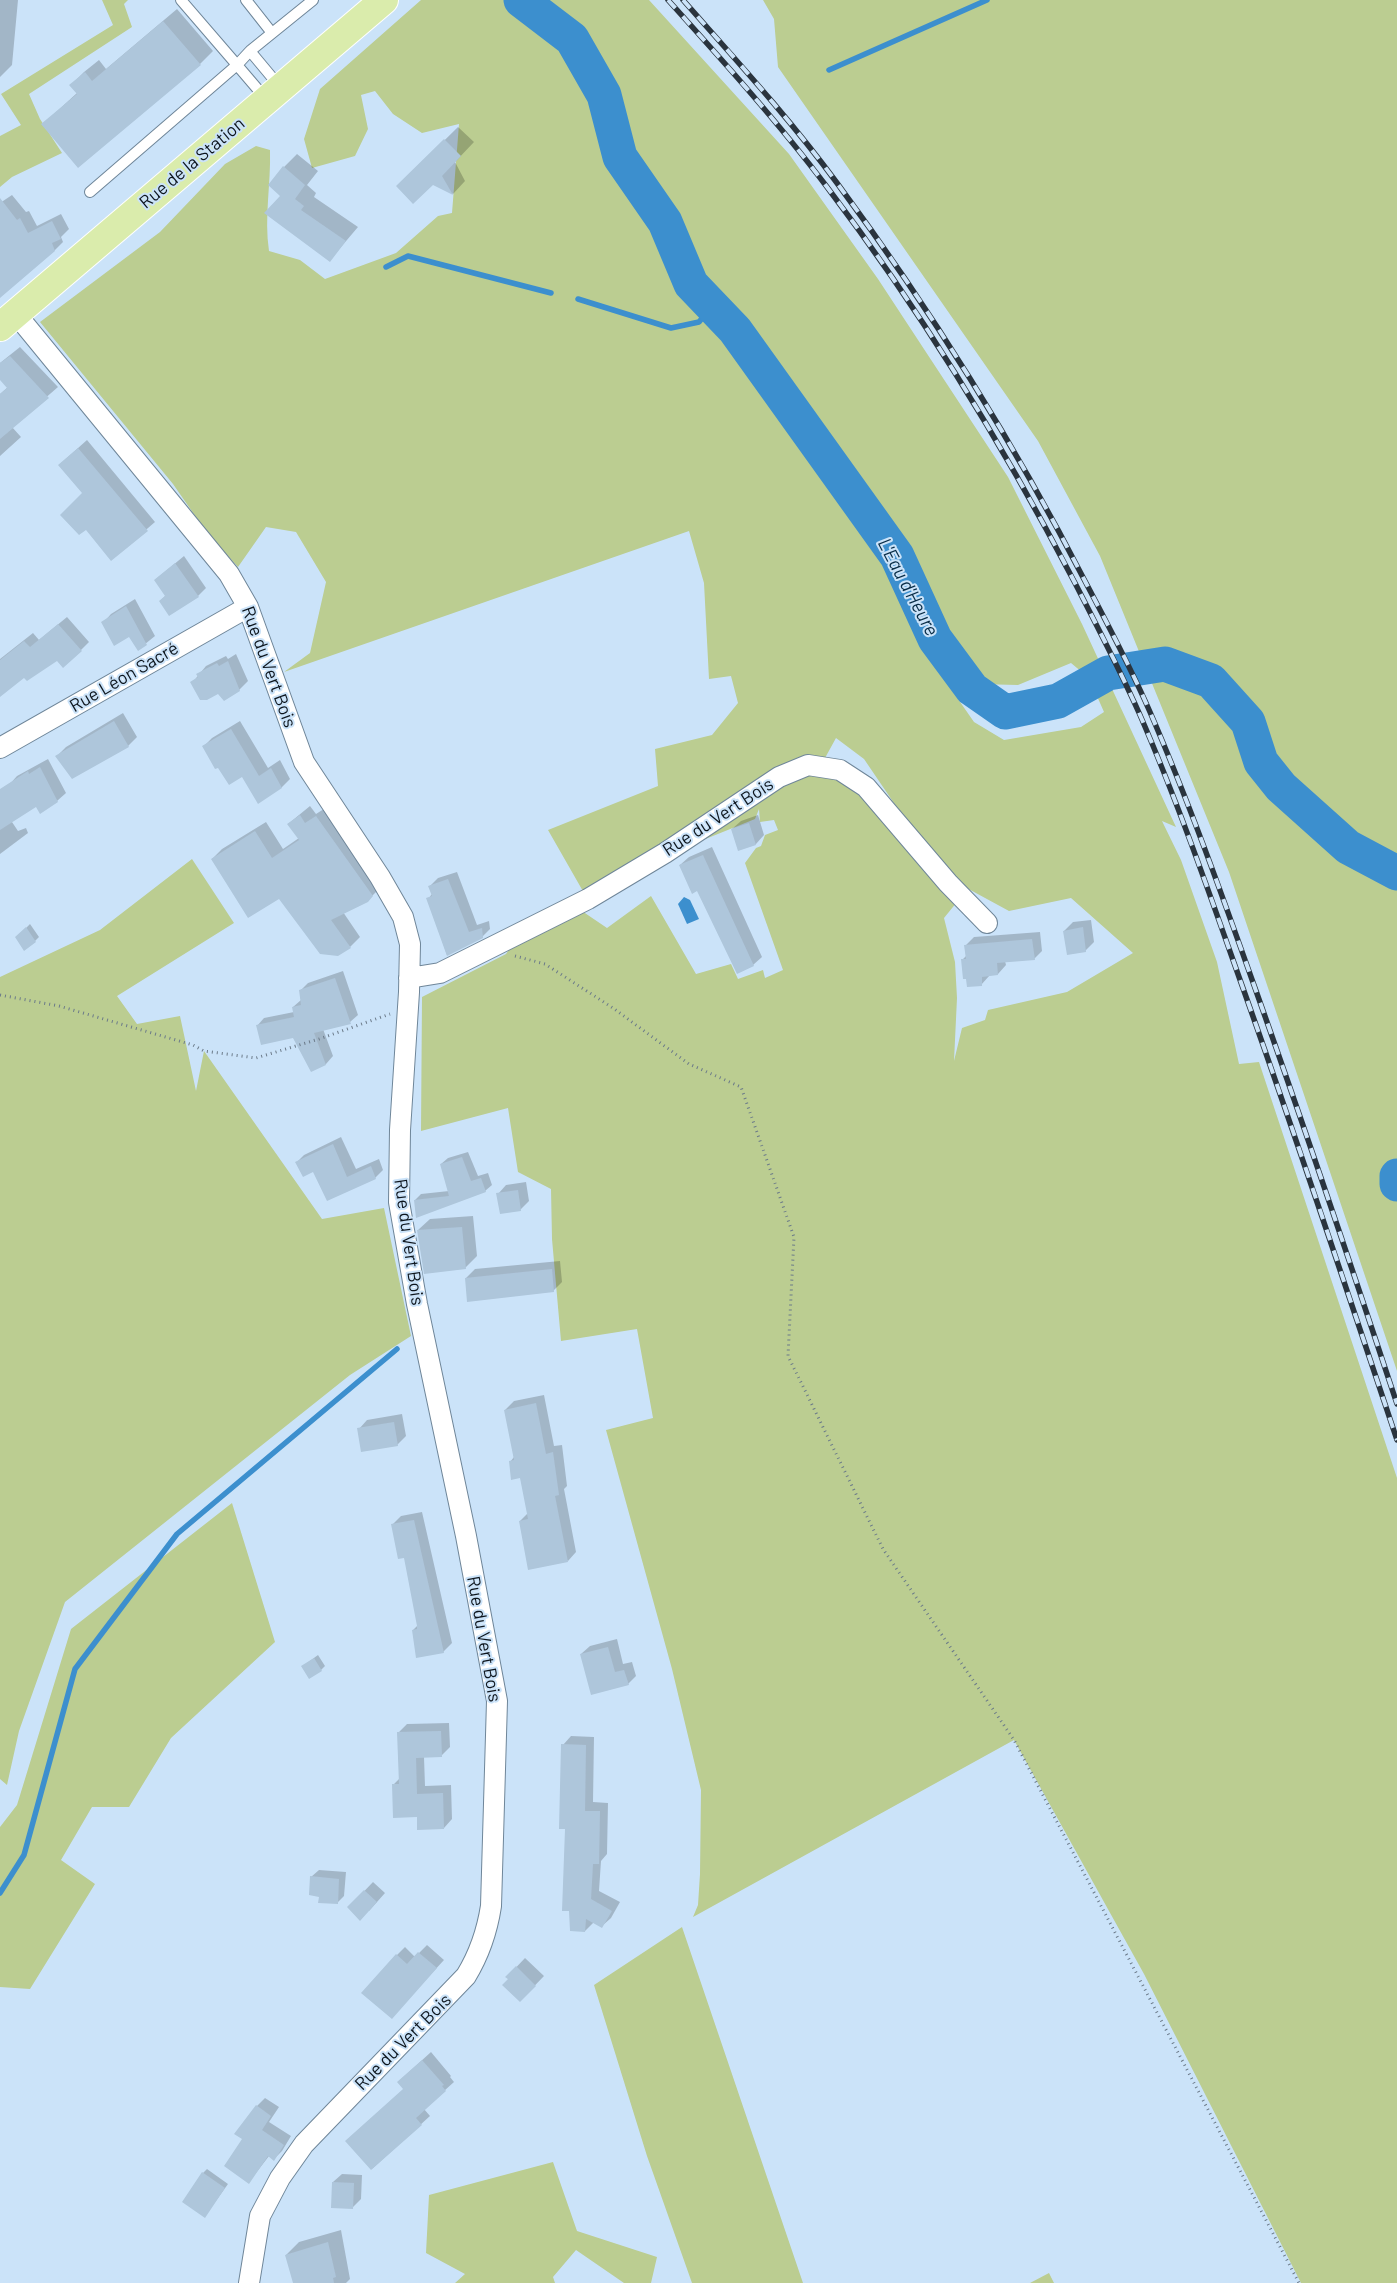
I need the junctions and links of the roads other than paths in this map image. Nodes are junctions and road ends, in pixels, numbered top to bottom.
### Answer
1 (181, 0) edge
2 (246, 0) edge
3 (313, 0) edge
4 (384, 0) edge
5 (272, 33) junction
6 (250, 51) junction
7 (237, 65) junction
8 (274, 94) junction
9 (90, 192) dead end
10 (8, 320) edge
11 (248, 607) junction
12 (0, 748) edge
13 (987, 923) dead end
14 (409, 978) junction
15 (248, 2283) edge

1 - 7 lane
2 - 5 lane
3 - 5 lane
4 - 8 main road, Rue de la Station
5 - 6 lane
6 - 7 lane
6 - 8 lane
7 - 8 lane
7 - 9 lane
8 - 10 main road, Rue de la Station
10 - 11 street, Rue du Vert Bois
11 - 12 street, Rue Léon Sacré
11 - 14 street, Rue du Vert Bois
13 - 14 street, Rue du Vert Bois
14 - 15 street, Rue du Vert Bois

